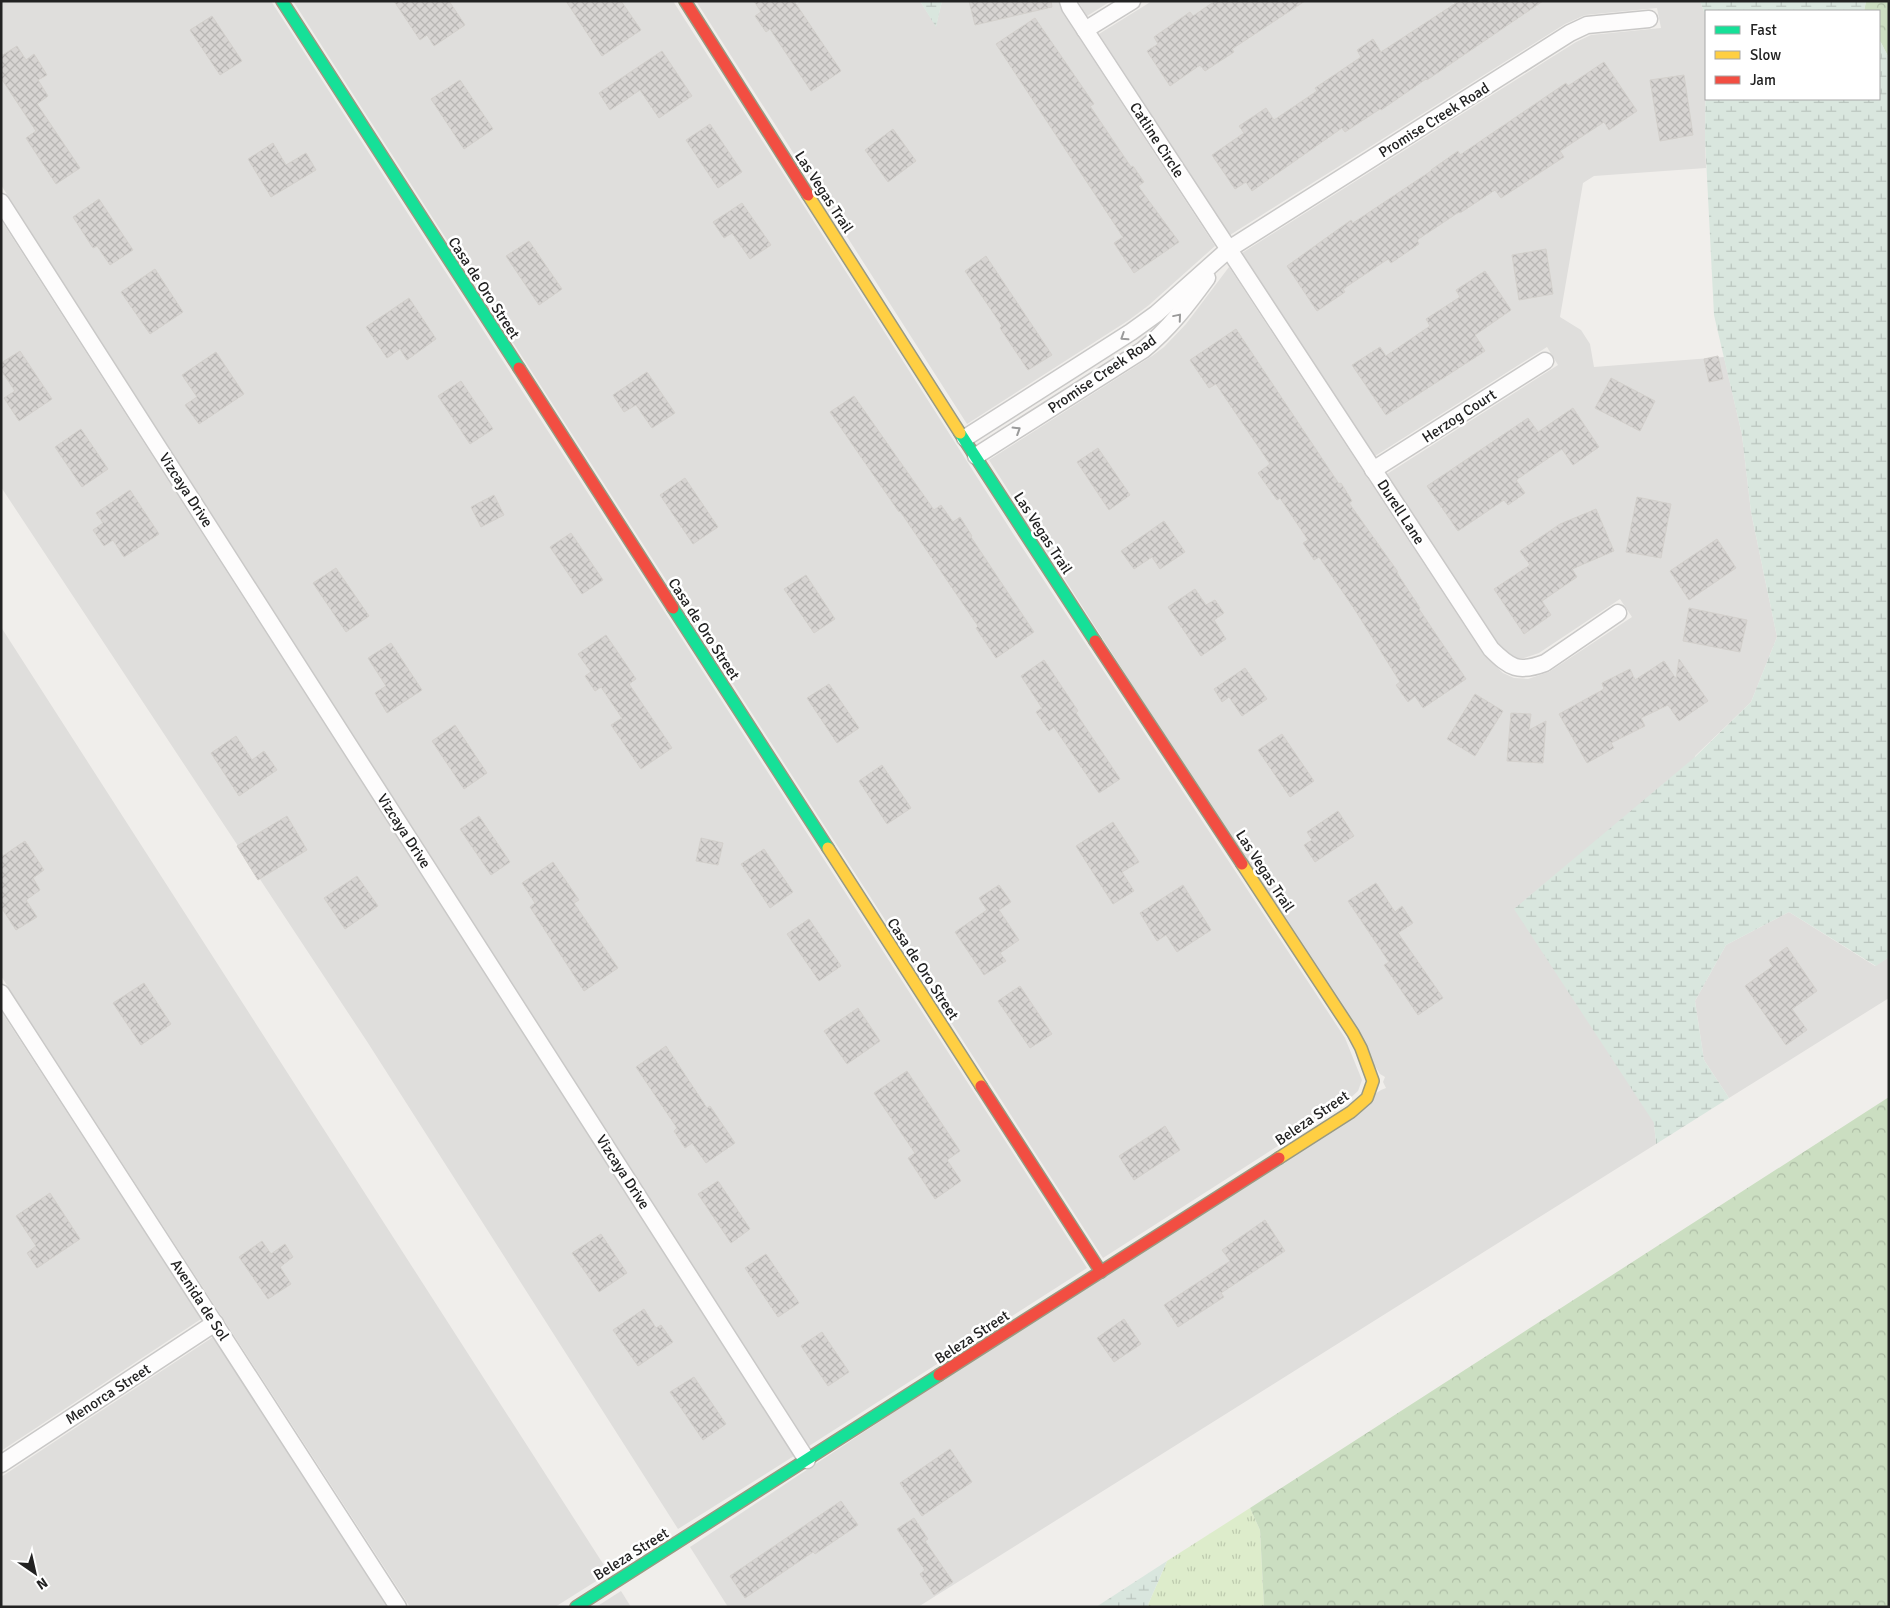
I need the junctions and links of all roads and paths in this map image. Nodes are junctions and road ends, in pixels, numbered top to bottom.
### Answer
1 (282, 1) edge
2 (685, 1) edge
3 (1068, 1) edge
4 (1132, 1) edge
5 (1649, 19) dead end
6 (1085, 30) junction
7 (1, 202) edge
8 (1228, 249) junction
9 (1545, 361) dead end
10 (964, 438) junction
11 (976, 456) junction
12 (1373, 470) junction
13 (1618, 613) dead end
14 (1, 993) edge
15 (1373, 1081) joint
16 (1101, 1272) junction
17 (214, 1323) junction
18 (807, 1460) junction
19 (1, 1464) edge
20 (398, 1607) edge
21 (576, 1607) edge

1 - 16 street, Casa de Oro Street
2 - 10 street, Las Vegas Trail
3 - 6 street, Catline Circle
4 - 6 street
5 - 8 street, Promise Creek Road
6 - 8 street, Catline Circle
7 - 18 street, Vizcaya Drive
8 -> 10 street, Promise Creek Road
11 -> 8 street, Promise Creek Road
8 - 12 street, Durell Lane
9 - 12 street, Herzog Court
10 - 11 street, Las Vegas Trail
11 - 15 street, Las Vegas Trail
12 - 13 street, Durell Lane
14 - 17 street, Avenida de Sol
15 - 16 street, Beleza Street
16 - 18 street, Beleza Street
17 - 19 street, Menorca Street
17 - 20 street, Avenida de Sol
18 - 21 street, Beleza Street

